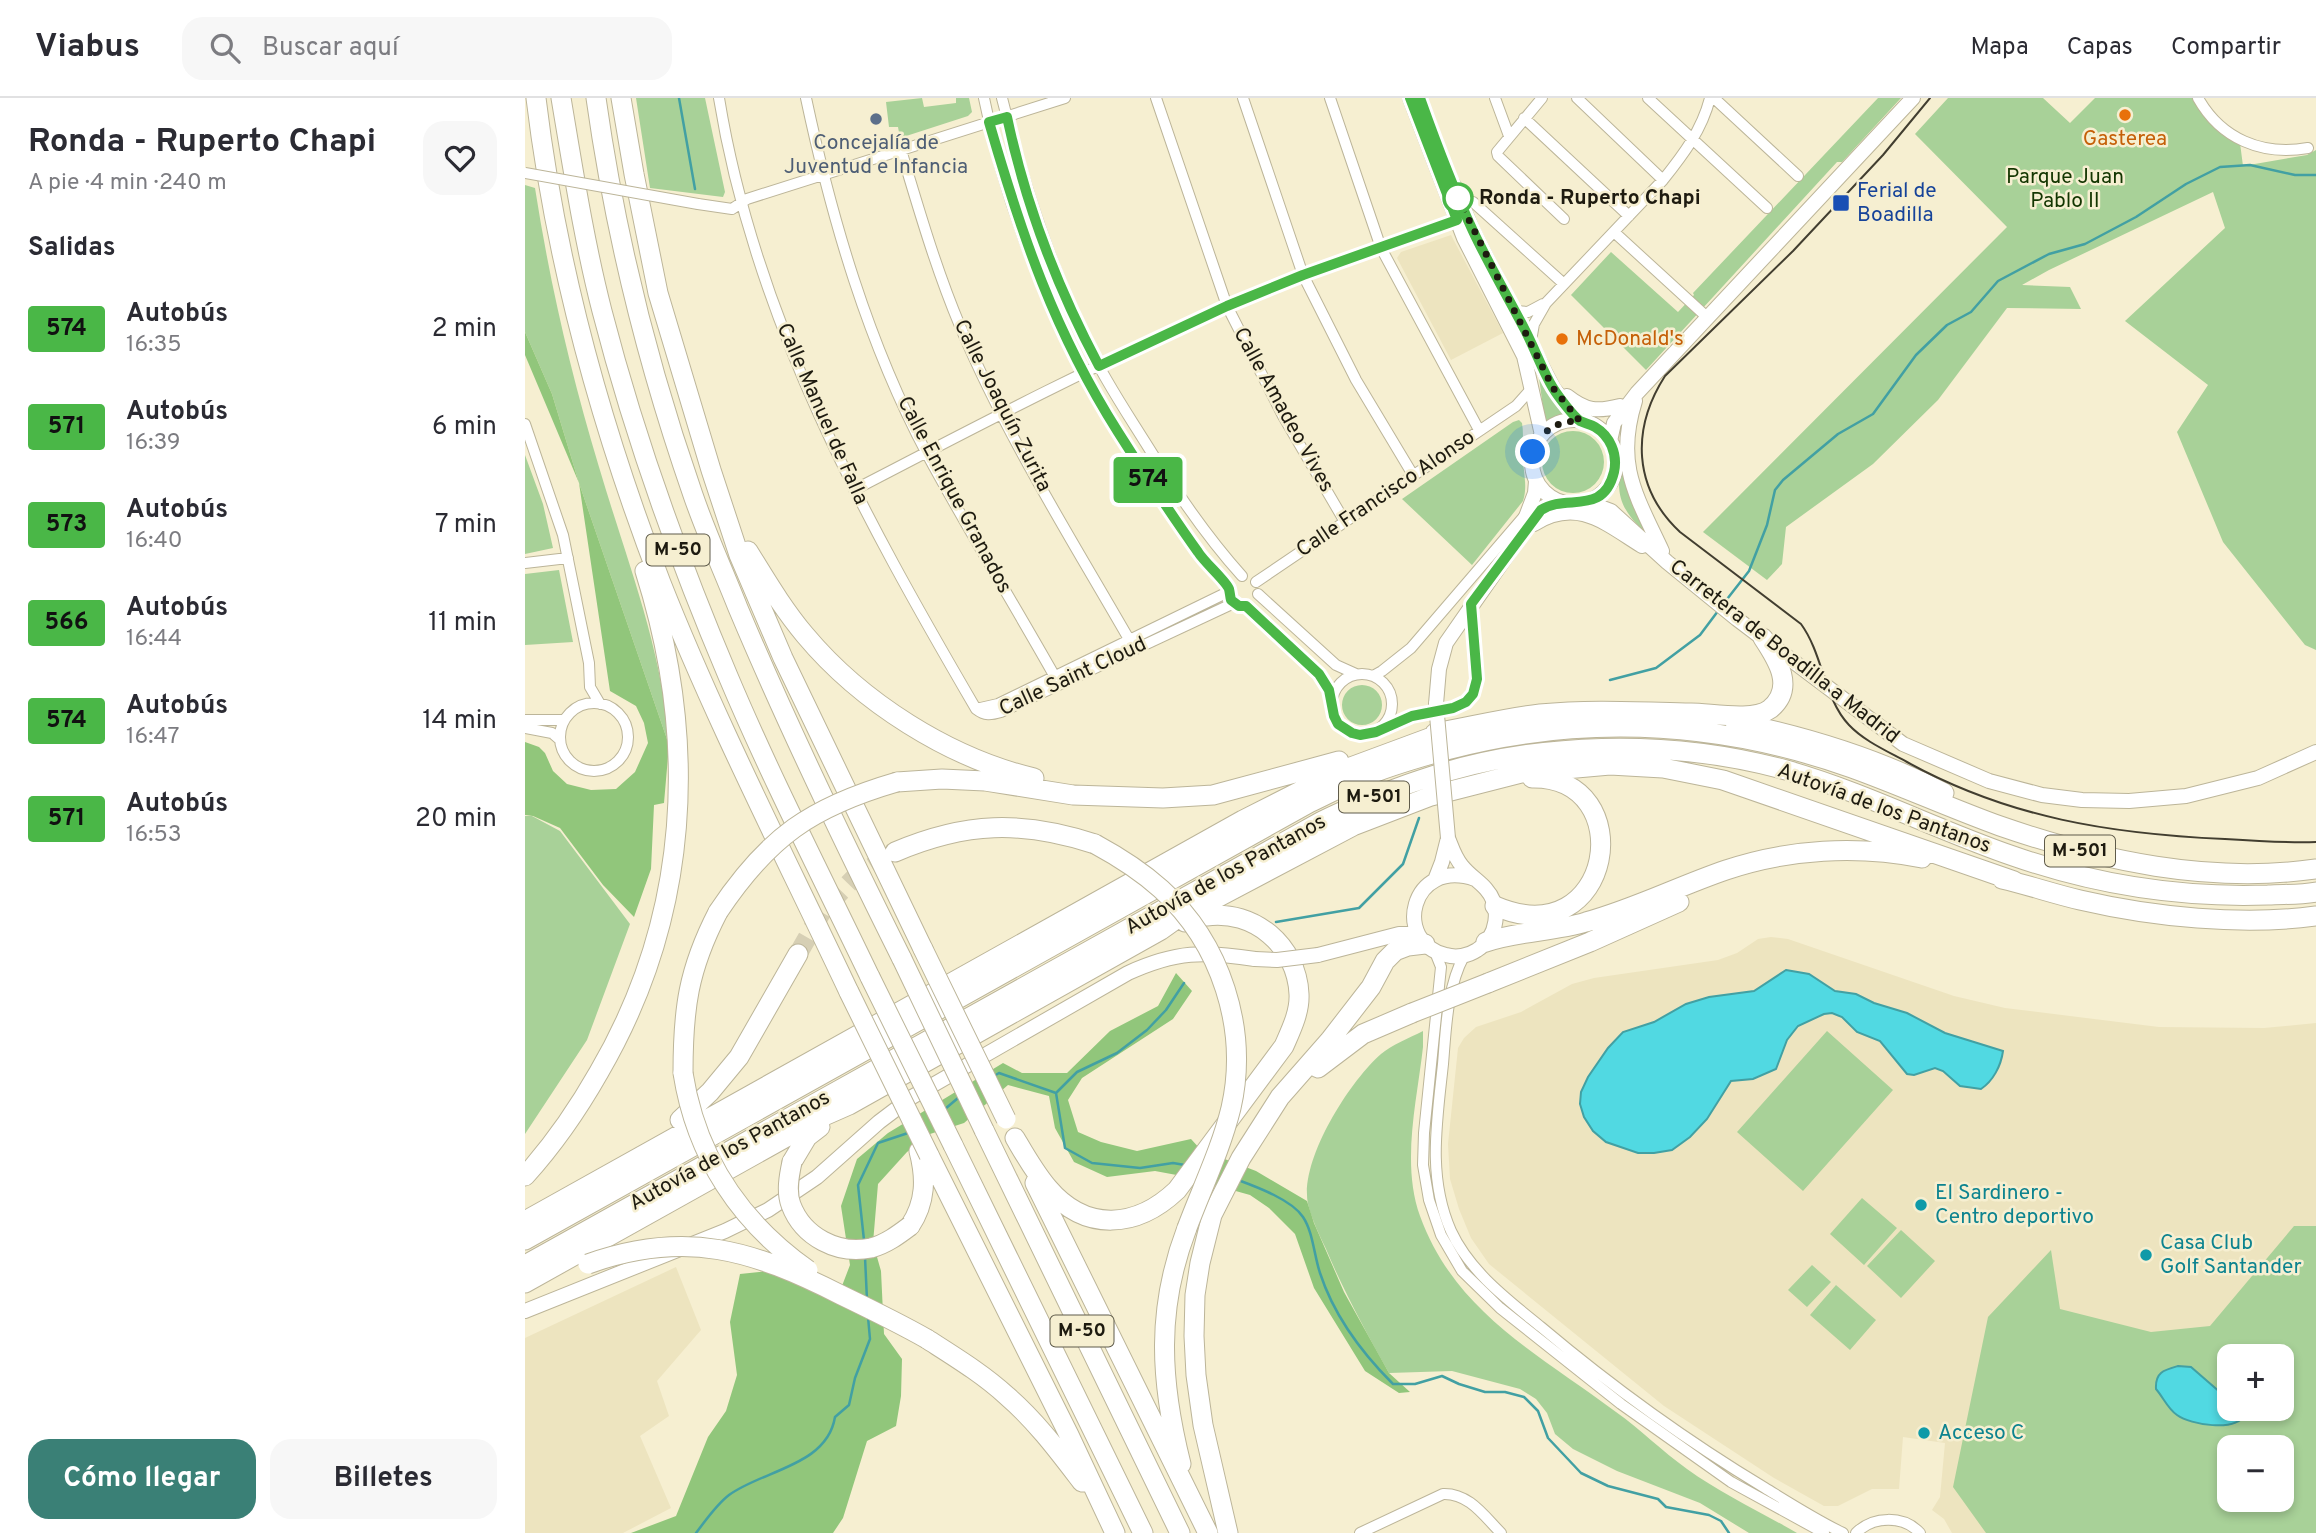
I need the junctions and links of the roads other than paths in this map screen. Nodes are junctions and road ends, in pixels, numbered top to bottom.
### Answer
1 (536, 98) edge
2 (561, 98) edge
3 (596, 98) edge
4 (621, 98) edge
5 (719, 98) edge
6 (806, 98) edge
7 (984, 98) edge
8 (1002, 98) edge
9 (1065, 98) edge
10 (1156, 98) edge
11 (1243, 98) edge
12 (1330, 98) edge
13 (1410, 98) edge
14 (1420, 98) edge
15 (1495, 98) edge
16 (1542, 98) edge
17 (1577, 98) edge
18 (1649, 98) edge
19 (1712, 98) edge
20 (1913, 98) edge
21 (2198, 98) edge
22 (1007, 117) junction
23 (1524, 118) junction
24 (989, 122) junction
25 (1509, 136) junction
26 (1693, 140) junction
27 (2308, 148) dead end
28 (901, 150) junction
29 (525, 173) edge
30 (823, 175) junction
31 (1798, 176) dead end
32 (1663, 180) junction
33 (743, 203) junction
34 (1461, 204) junction
35 (1767, 208) dead end
36 (1629, 215) junction
37 (1564, 219) dead end
38 (1457, 220) junction
39 (1614, 232) junction
40 (1381, 248) junction
41 (1303, 275) junction
42 (1564, 284) junction
43 (1546, 303) junction
44 (1227, 306) junction
45 (1534, 310) junction
46 (1515, 311) junction
47 (1708, 318) junction
48 (1528, 336) junction
49 (582, 344) junction
50 (1099, 366) junction
51 (1083, 373) junction
52 (1546, 373) junction
53 (1532, 388) junction
54 (1637, 393) junction
55 (1620, 406) junction
56 (1516, 407) junction
57 (1537, 407) junction
58 (1001, 414) junction
59 (1585, 423) junction
60 (525, 424) edge
61 (1479, 430) junction
62 (1542, 435) junction
63 (1610, 442) junction
64 (926, 452) junction
65 (711, 470) junction
66 (1413, 475) junction
67 (1612, 479) junction
68 (1536, 481) junction
69 (854, 490) junction
70 (1560, 502) junction
71 (1587, 502) junction
72 (1529, 511) junction
73 (1345, 522) junction
74 (1627, 523) junction
75 (1527, 527) junction
76 (1513, 546) junction
77 (568, 558) junction
78 (1667, 562) junction
79 (525, 563) edge
80 (1242, 576) junction
81 (1256, 582) junction
82 (1230, 594) junction
83 (1258, 594) junction
84 (1471, 604) junction
85 (1246, 606) junction
86 (1763, 638) junction
87 (1132, 644) junction
88 (1356, 674) junction
89 (1373, 676) junction
90 (1057, 680) junction
91 (590, 687) junction
92 (1332, 700) junction
93 (600, 704) junction
94 (578, 707) junction
95 (975, 709) joint
96 (1684, 713) junction
97 (525, 720) edge
98 (564, 720) junction
99 (1383, 727) junction
100 (525, 728) edge
101 (1448, 731) junction
102 (559, 739) junction
103 (2316, 752) edge
104 (1500, 779) junction
105 (1119, 797) junction
106 (1999, 826) junction
107 (1448, 838) junction
108 (1828, 851) junction
109 (895, 852) tunnel mouth
110 (2316, 869) edge
111 (1475, 879) junction
112 (1435, 880) junction
113 (2014, 881) junction
114 (2316, 892) edge
115 (1495, 906) junction
116 (1413, 912) junction
117 (2316, 916) edge
118 (1161, 930) junction
119 (1381, 938) junction
120 (1486, 942) junction
121 (1426, 944) junction
122 (798, 954) tunnel mouth
123 (1464, 956) junction
124 (849, 992) junction
125 (849, 1105) junction
126 (1268, 1118) junction
127 (1015, 1138) junction
128 (525, 1176) edge
129 (597, 1180) junction
130 (525, 1221) edge
131 (525, 1240) edge
132 (525, 1265) edge
133 (525, 1283) edge
134 (525, 1291) edge
135 (525, 1311) edge
136 (906, 1327) junction
137 (1198, 1512) junction
138 (1113, 1533) edge
139 (1143, 1533) edge
140 (1180, 1533) edge
141 (1208, 1533) edge
142 (1228, 1533) edge
143 (1360, 1533) edge
144 (1501, 1533) edge
145 (1823, 1533) edge
146 (1843, 1533) edge
147 (1856, 1533) edge
148 (1920, 1533) edge

1 - 49 highway
2 - 139 highway, M-50, bridge
3 - 140 highway, M-50, bridge
4 - 65 highway
5 - 33 street, Calle Manuel de Falla
6 - 30 street, Calle Enrique Granados
7 - 24 street
8 - 22 street
9 - 22 street
10 - 44 street, Calle Amadeo Vives
11 - 41 street
12 - 40 street
13 - 38 street
14 - 34 street
15 - 25 street
16 - 23 street
17 - 32 street
18 - 26 street
19 - 26 street
19 - 31 street
20 - 47 street
21 - 27 street
22 - 24 street
22 - 50 street
23 - 25 street
23 - 36 street
24 - 28 street
24 - 51 street
25 - 37 street
26 - 32 street
26 - 35 street
28 - 30 street
28 - 58 street, Calle Joaquín Zurita
29 - 33 street, bridge
30 - 33 street
30 - 64 street, Calle Enrique Granados
32 - 36 street
33 - 69 street, Calle Manuel de Falla
34 - 42 street
34 - 46 street
36 - 39 street
38 - 40 street
38 - 53 street
39 - 42 street
39 - 47 street
40 - 41 street
40 - 61 street
41 - 44 street
41 - 66 street
42 - 43 street
43 - 45 street
43 - 48 street
44 - 50 street
44 - 73 street, Calle Amadeo Vives
45 - 46 street
45 - 48 street
46 - 48 street
47 - 54 street
48 - 52 street
49 - 124 highway
49 - 128 highway
50 - 51 street
50 - 80 street
51 - 58 street
51 - 82 street
52 - 55 street
52 - 59 street
53 - 56 street, Calle Francisco Alonso
53 - 57 street
54 - 55 street
54 - 63 street
54 - 78 street
55 - 59 street
56 - 57 street
56 - 61 street, Calle Francisco Alonso
57 - 62 street
58 - 64 street
58 - 87 street, Calle Joaquín Zurita
59 - 62 street
59 - 63 street
60 - 77 street
61 - 66 street, Calle Francisco Alonso
62 - 68 street
63 - 67 street
64 - 69 street
64 - 90 street, Calle Enrique Granados
65 - 105 highway
65 - 127 highway, M-50, bridge
66 - 73 street, Calle Francisco Alonso
67 - 71 street
67 - 74 street, Carretera de Boadilla a Madrid
68 - 70 street
68 - 72 street
69 - 95 street, Calle Manuel de Falla
70 - 71 street
70 - 75 street
71 - 74 street, Carretera de Boadilla a Madrid
72 - 76 street
72 - 89 street
73 - 81 street, Calle Francisco Alonso
74 - 78 street, Carretera de Boadilla a Madrid
75 - 76 street
75 - 78 street
76 - 84 street
77 - 79 street
77 - 91 street
78 - 86 street, Carretera de Boadilla a Madrid
80 - 81 street
80 - 82 street
81 - 83 street
82 - 85 street
82 - 87 street, Calle Saint Cloud
83 - 85 street
83 - 88 street
84 - 99 street
84 - 107 street, bridge
85 - 92 street
86 - 96 highway
86 - 103 street, Carretera de Boadilla a Madrid
87 - 90 street, Calle Saint Cloud
88 - 89 street
88 - 92 street
89 - 99 street
90 - 95 street, Calle Saint Cloud
91 - 93 street
91 - 94 street
92 - 99 street
93 - 94 street
93 - 102 street
94 - 98 street
96 - 101 highway
96 - 106 highway
97 - 98 street
98 - 102 street
100 - 102 street
101 - 105 highway
101 - 129 highway
104 - 113 highway
104 - 115 highway
104 - 118 highway
105 - 136 highway, bridge
106 - 110 highway, Autovía de los Pantanos / M-501
106 - 131 highway, Autovía de los Pantanos / M-501
107 - 111 street
107 - 112 street
108 - 113 highway
108 - 120 highway
108 - 126 highway, bridge
109 - 137 highway, bridge
111 - 112 street
111 - 115 street
112 - 116 street
113 - 117 highway
114 - 132 highway, Autovía de los Pantanos / M-501
115 - 120 street
116 - 119 street
116 - 121 street
118 - 125 highway
118 - 127 highway, bridge
119 - 121 street
119 - 135 street, bridge
120 - 123 street
121 - 123 street
121 - 126 highway
121 - 145 street
122 - 129 highway
123 - 146 street
124 - 125 highway, bridge
124 - 138 highway, M-50, bridge
125 - 133 highway
126 - 142 highway
127 - 137 highway, M-50
129 - 130 highway
134 - 136 highway, bridge
136 - 138 highway, bridge
137 - 141 highway, M-50
143 - 144 street
147 - 148 street

